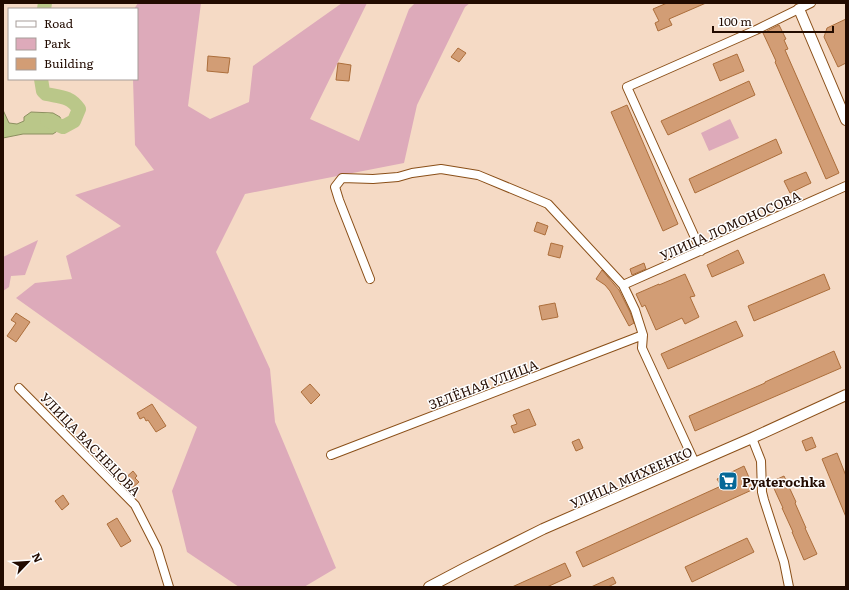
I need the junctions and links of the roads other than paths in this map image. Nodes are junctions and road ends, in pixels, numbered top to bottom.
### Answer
1 (811, 3) edge
2 (799, 9) junction
3 (846, 120) edge
4 (846, 186) edge
5 (701, 251) junction
6 (370, 279) dead end
7 (623, 285) junction
8 (643, 335) junction
9 (20, 388) dead end
10 (846, 395) edge
11 (752, 438) junction
12 (331, 455) dead end
13 (695, 463) junction
14 (169, 587) edge
15 (429, 587) edge
16 (789, 587) edge

1 - 2 street
2 - 3 street
2 - 5 street
4 - 5 street, УЛИЦА ЛОМОНОСОВА
5 - 7 street, УЛИЦА ЛОМОНОСОВА
6 - 7 street
7 - 8 street
8 - 12 street, ЗЕЛЁНАЯ УЛИЦА
8 - 13 street
9 - 14 street, УЛИЦА ВАСНЕЦОВА
10 - 11 street, УЛИЦА МИХЕЕНКО
11 - 13 street, УЛИЦА МИХЕЕНКО
11 - 16 street
13 - 15 street, УЛИЦА МИХЕЕНКО

